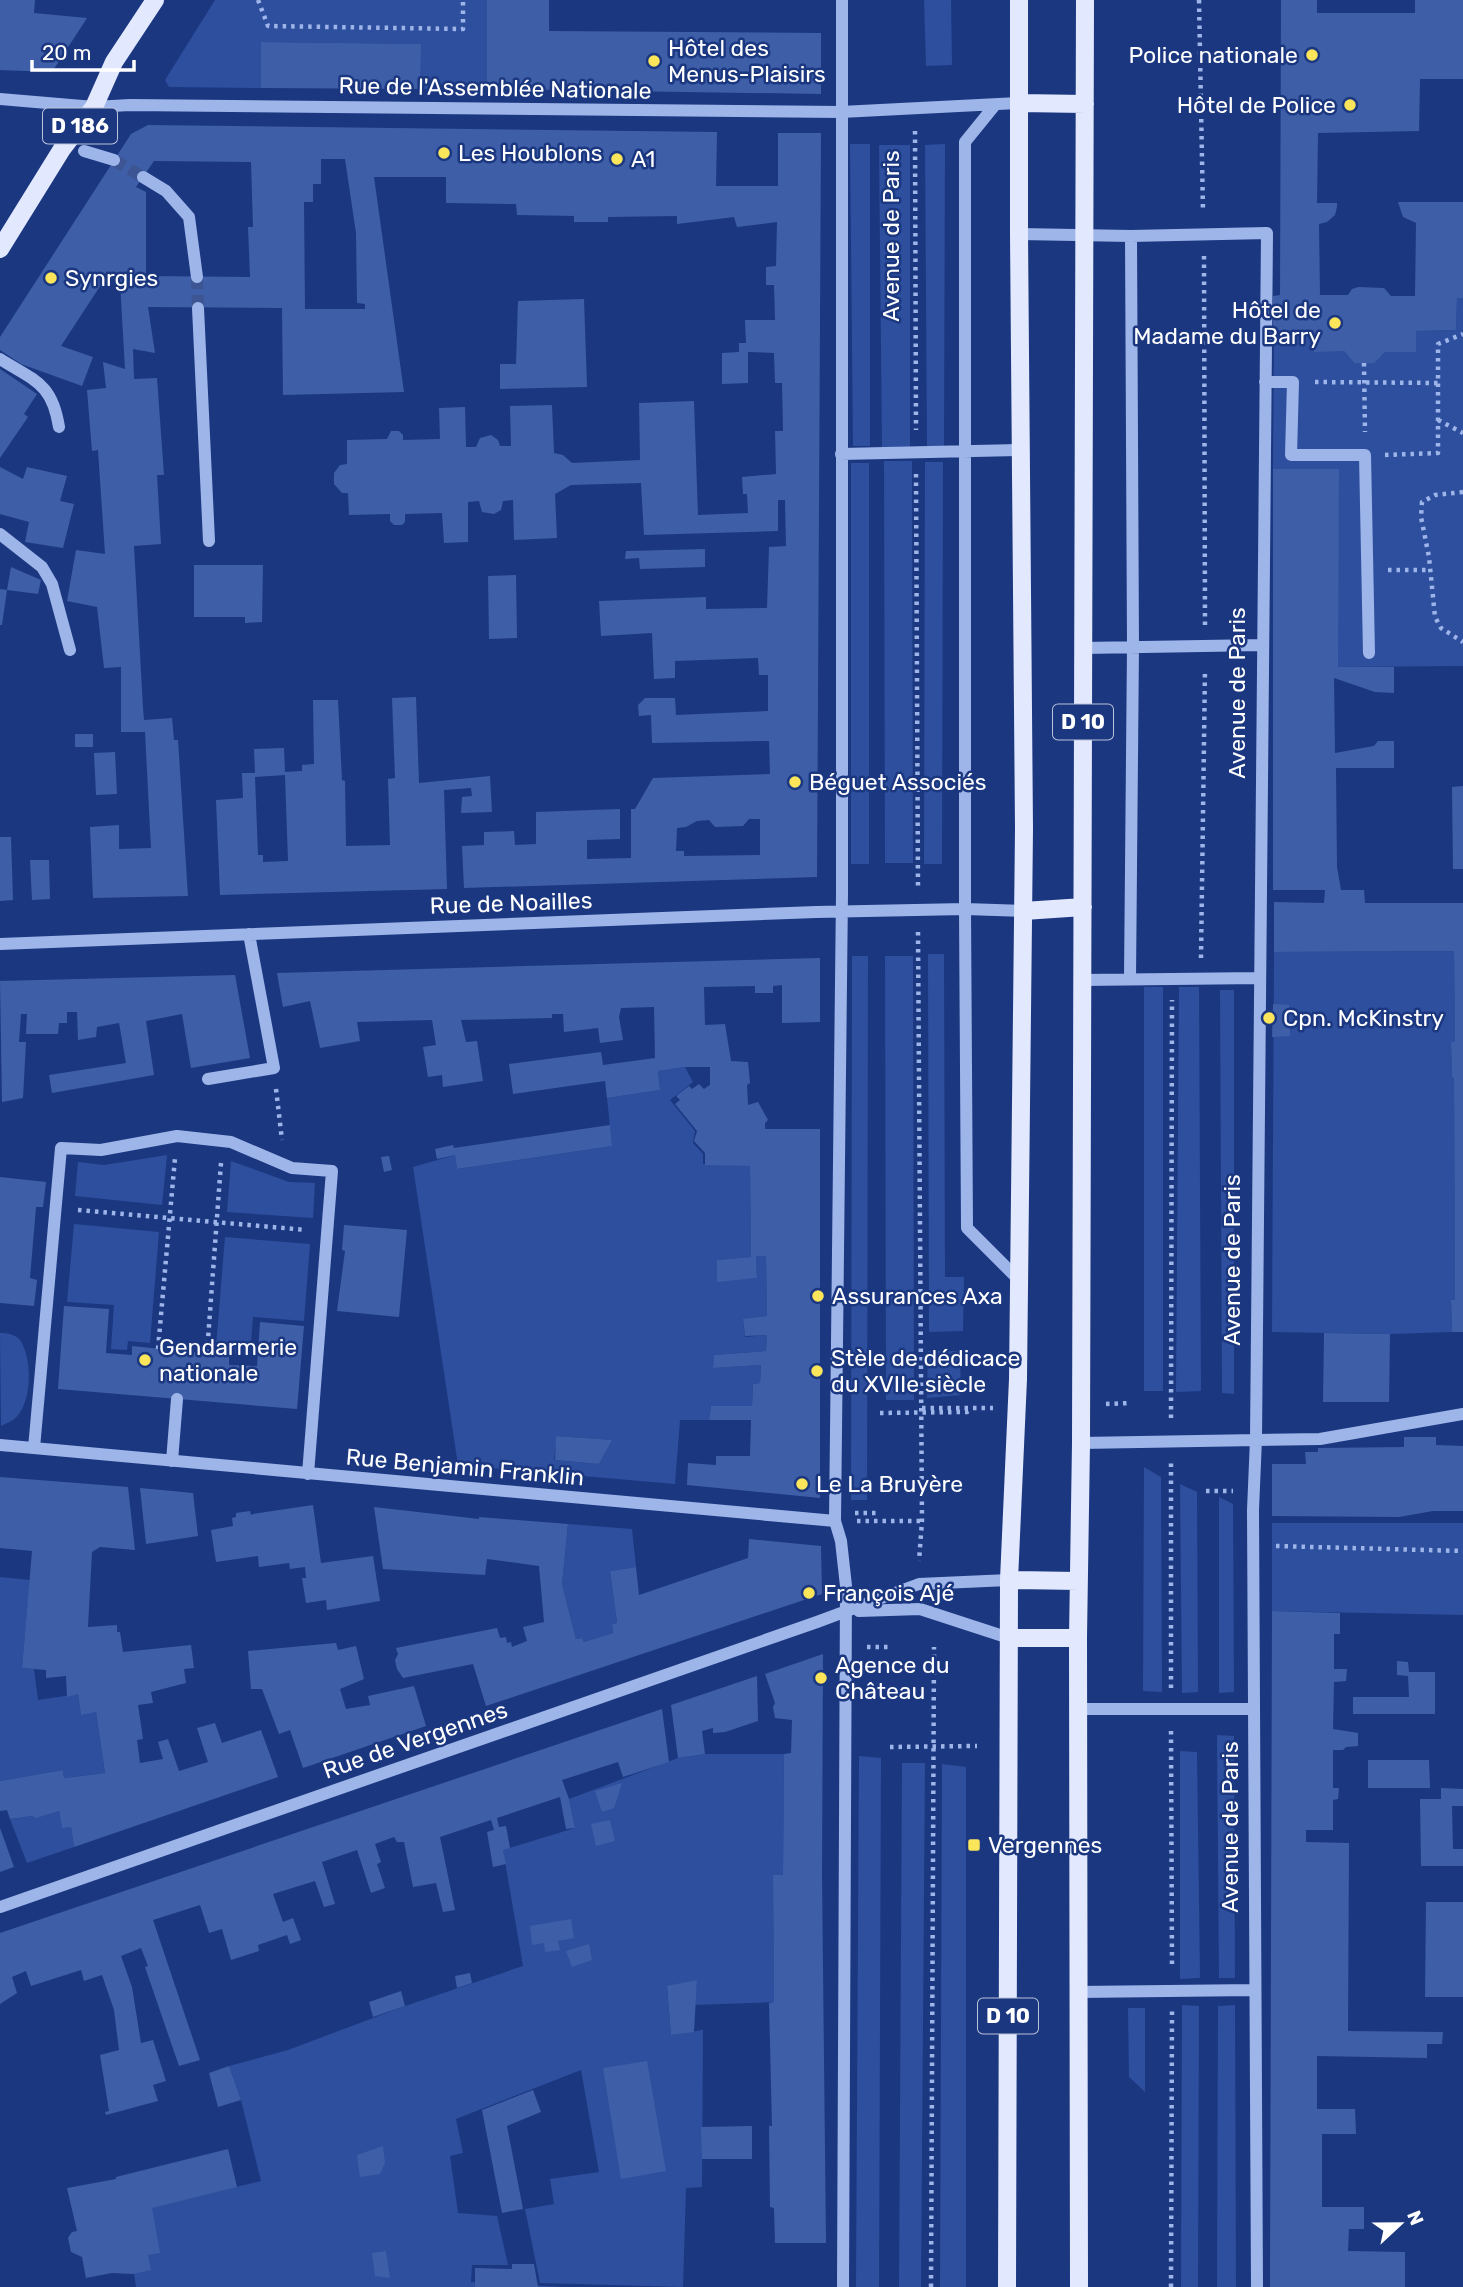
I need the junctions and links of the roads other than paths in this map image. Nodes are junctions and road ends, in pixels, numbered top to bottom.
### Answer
1 (155, 0) edge
2 (842, 0) edge
3 (1019, 0) edge
4 (1085, 0) edge
5 (0, 99) edge
6 (1020, 103) junction
7 (1085, 104) junction
8 (995, 105) junction
9 (94, 107) junction
10 (842, 112) junction
11 (84, 151) dead end
12 (114, 160) tunnel mouth
13 (143, 177) tunnel mouth
14 (1019, 234) junction
15 (1084, 236) junction
16 (1131, 236) junction
17 (0, 250) edge
18 (197, 276) tunnel mouth
19 (198, 308) tunnel mouth
20 (0, 359) edge
21 (1265, 383) junction
22 (59, 427) dead end
23 (1021, 450) junction
24 (966, 453) junction
25 (841, 454) junction
26 (0, 534) edge
27 (209, 541) dead end
28 (1262, 645) junction
29 (1133, 646) junction
30 (1083, 648) junction
31 (70, 650) dead end
32 (1369, 653) dead end
33 (1083, 907) junction
34 (965, 909) junction
35 (1024, 911) junction
36 (841, 912) junction
37 (250, 934) junction
38 (0, 944) edge
39 (1130, 978) junction
40 (1260, 978) junction
41 (1083, 980) junction
42 (208, 1079) dead end
43 (1019, 1280) junction
44 (177, 1399) dead end
45 (1463, 1414) edge
46 (1256, 1439) junction
47 (1081, 1443) junction
48 (0, 1445) edge
49 (34, 1448) junction
50 (172, 1461) junction
51 (308, 1474) junction
52 (835, 1521) junction
53 (1009, 1580) junction
54 (1078, 1581) junction
55 (844, 1612) junction
56 (1009, 1638) junction
57 (1078, 1638) junction
58 (1078, 1709) junction
59 (1254, 1709) junction
60 (0, 1907) edge
61 (1255, 1990) junction
62 (1079, 1992) junction
63 (843, 2287) edge
64 (1007, 2287) edge
65 (1079, 2287) edge
66 (1257, 2287) edge

1 - 9 main road, D 186
2 - 10 street
3 - 6 main road, D 10
4 - 7 main road, D 10
5 - 9 street, Rue de l'Assemblée Nationale
6 - 7 main road
6 - 8 street, Rue de l'Assemblée Nationale
6 - 14 main road, D 10
7 - 15 main road, D 10
8 - 10 street, Rue de l'Assemblée Nationale
8 - 24 street
9 - 10 street, Rue de l'Assemblée Nationale
9 - 17 main road, D 186
10 - 25 street
11 - 12 street
13 - 18 street
14 - 15 street
14 - 23 main road, D 10
15 - 16 street
15 - 30 main road, D 10
16 - 21 street, Avenue de Paris
16 - 29 street
19 - 27 street
20 - 22 street
21 - 28 street, Avenue de Paris
21 - 32 street
23 - 24 street
23 - 35 main road, D 10
24 - 25 street
24 - 34 street
25 - 36 street
26 - 31 street
28 - 29 street
28 - 40 street, Avenue de Paris
29 - 30 street
29 - 39 street
30 - 33 main road, D 10
33 - 35 main road
33 - 41 main road, D 10
34 - 35 street, Rue de Noailles
34 - 36 street, Rue de Noailles
34 - 43 street
35 - 43 main road, D 10
36 - 37 street, Rue de Noailles
36 - 52 street
37 - 38 street, Rue de Noailles
37 - 42 street
39 - 40 street
39 - 41 street
40 - 46 street, Avenue de Paris
41 - 47 main road, D 10
43 - 53 main road, D 10
44 - 50 street
45 - 46 street
46 - 47 street
46 - 59 street, Avenue de Paris
47 - 54 main road, D 10
48 - 49 street, Rue Benjamin Franklin
49 - 50 street, Rue Benjamin Franklin
49 - 51 street
50 - 51 street, Rue Benjamin Franklin
51 - 52 street, Rue Benjamin Franklin
52 - 55 street
53 - 54 main road
53 - 55 street, Rue de Vergennes
53 - 56 main road, D 10
54 - 57 main road, D 10
55 - 56 street, Rue de Vergennes
55 - 60 street, Rue de Vergennes
55 - 63 street
56 - 57 main road
56 - 64 main road, D 10
57 - 58 main road, D 10
58 - 59 street
58 - 62 main road, D 10
59 - 61 street, Avenue de Paris
61 - 62 street
61 - 66 street, Avenue de Paris
62 - 65 main road, D 10

